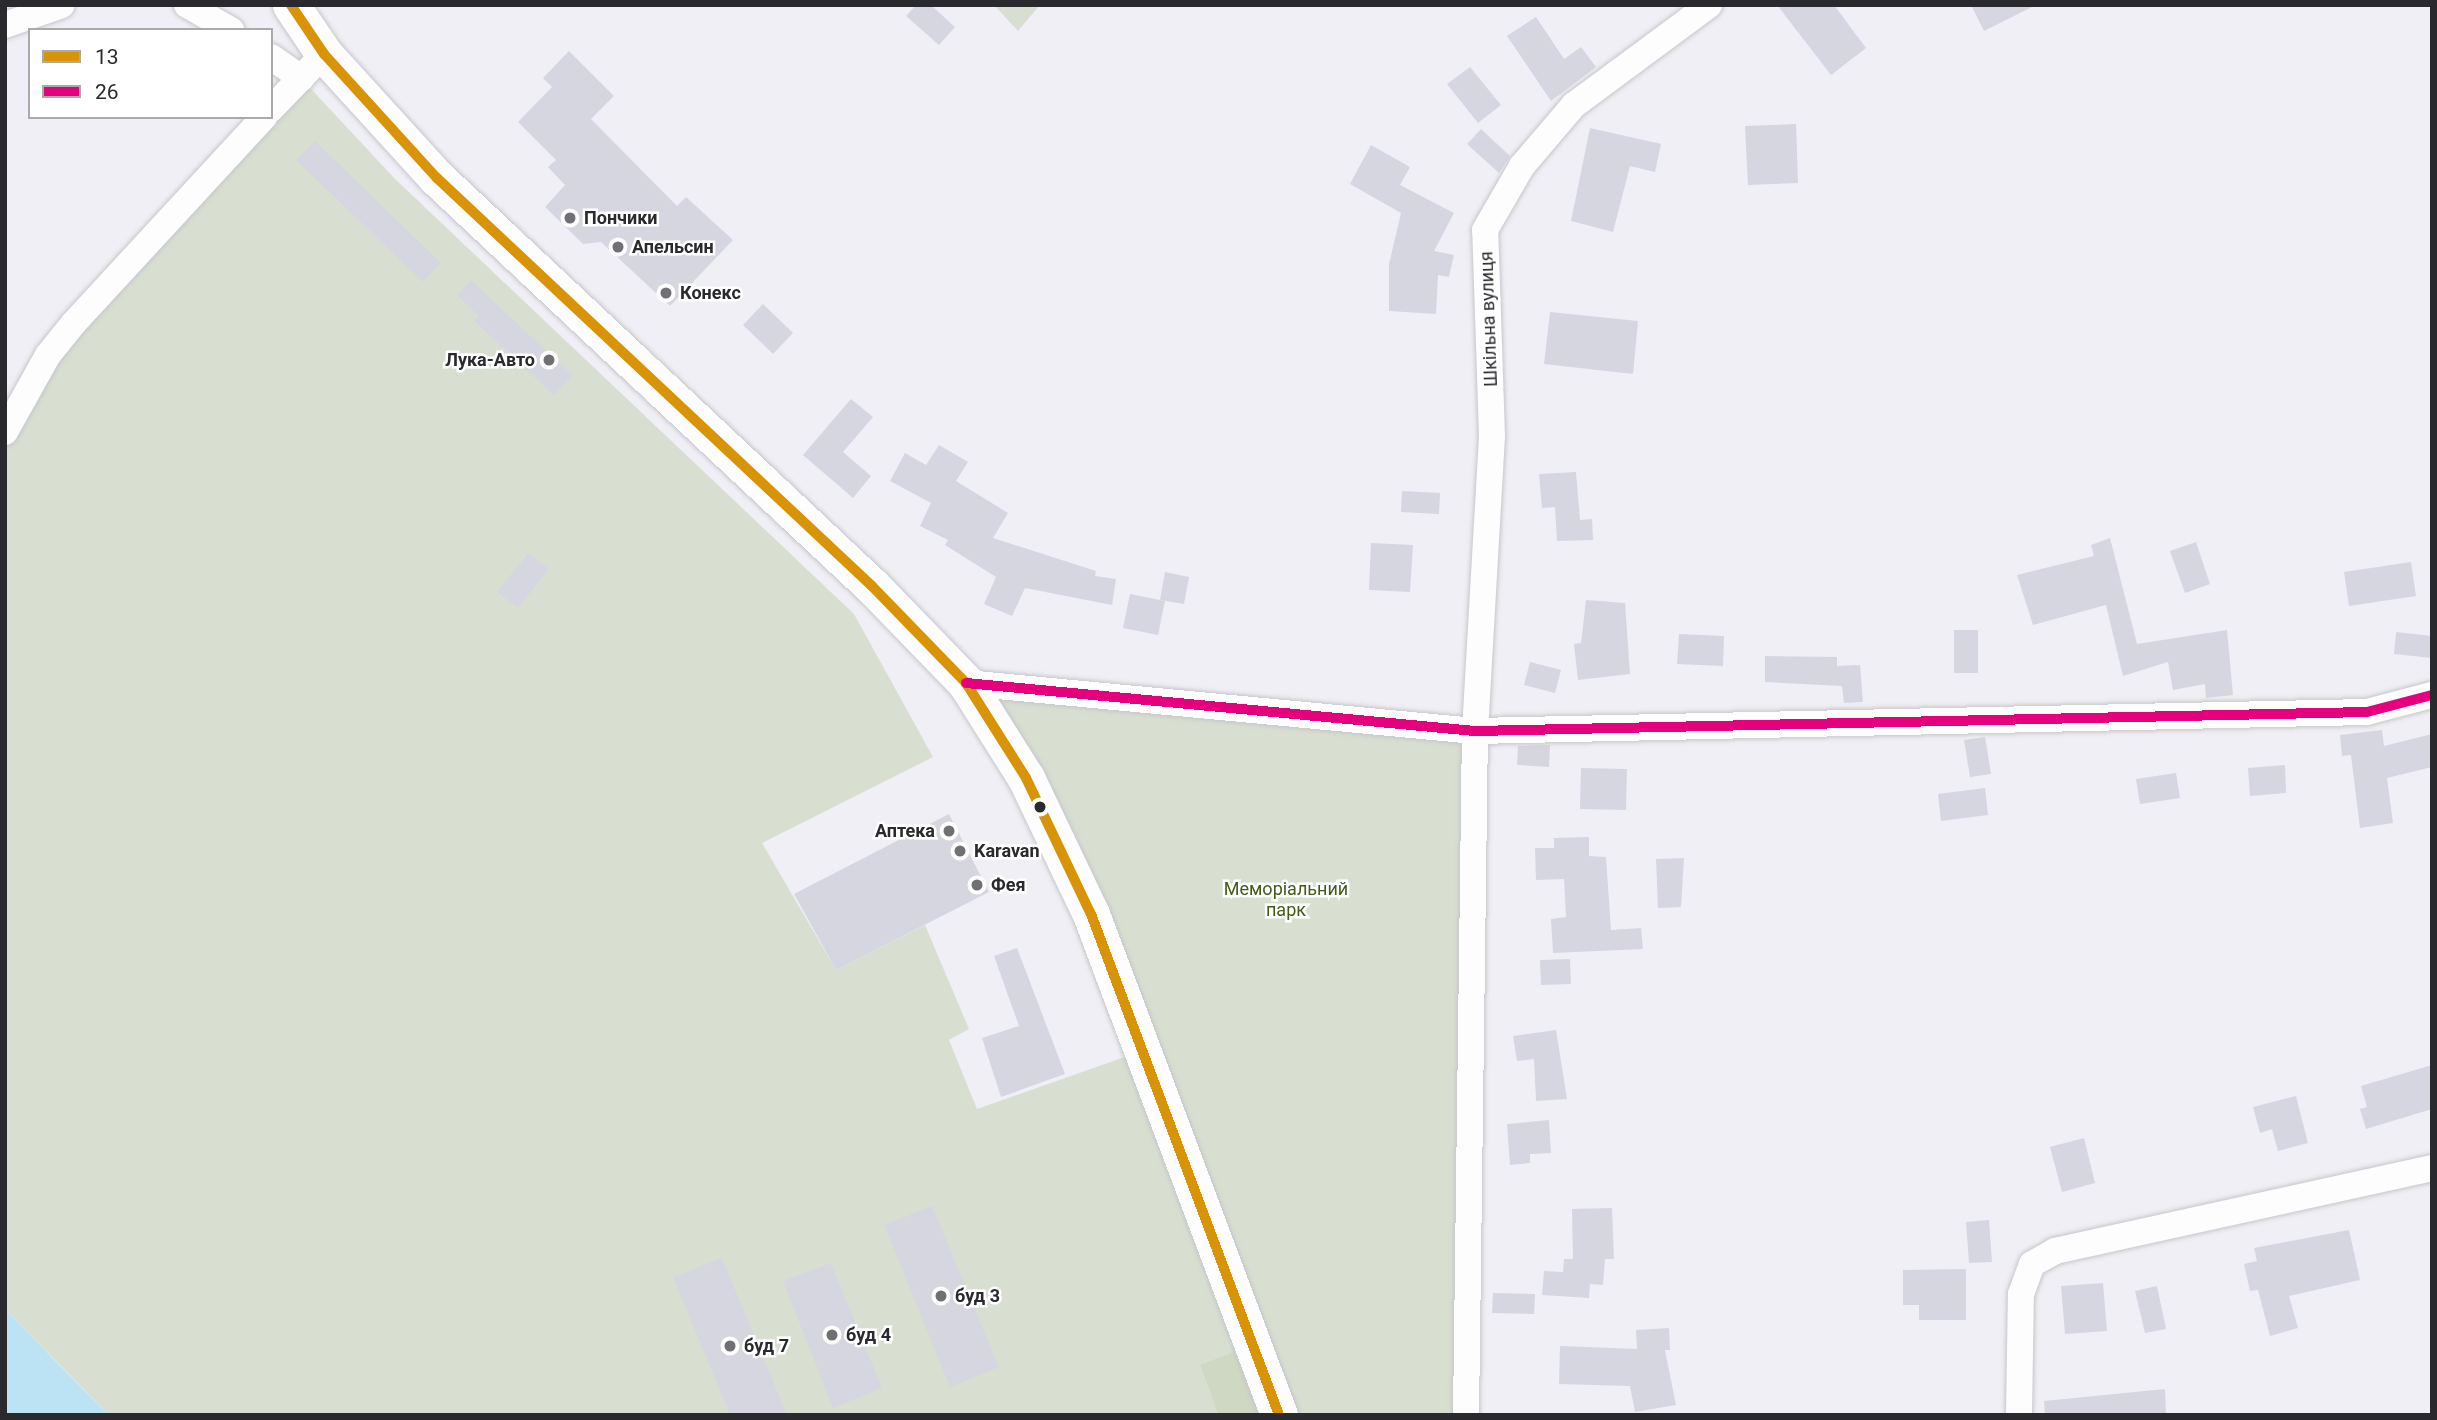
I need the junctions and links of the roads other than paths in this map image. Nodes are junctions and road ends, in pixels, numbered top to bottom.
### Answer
1 (62, 5) edge
2 (187, 5) edge
3 (291, 5) edge
4 (1709, 5) edge
5 (5, 26) edge
6 (227, 28) edge
7 (273, 57) edge
8 (313, 66) junction
9 (273, 108) edge
10 (262, 119) edge
11 (5, 432) edge
12 (966, 683) junction
13 (2432, 695) edge
14 (1475, 730) junction
15 (2432, 1168) edge
16 (1279, 1415) edge
17 (1466, 1415) edge
18 (2019, 1415) edge

1 - 5 street
2 - 6 street
3 - 8 main road
4 - 14 street, Шкільна вулиця
7 - 8 street
8 - 9 street
8 - 12 main road
10 - 11 street
12 - 14 street
12 - 16 main road
13 - 14 street
14 - 17 street, Шкільна вулиця
15 - 18 street

